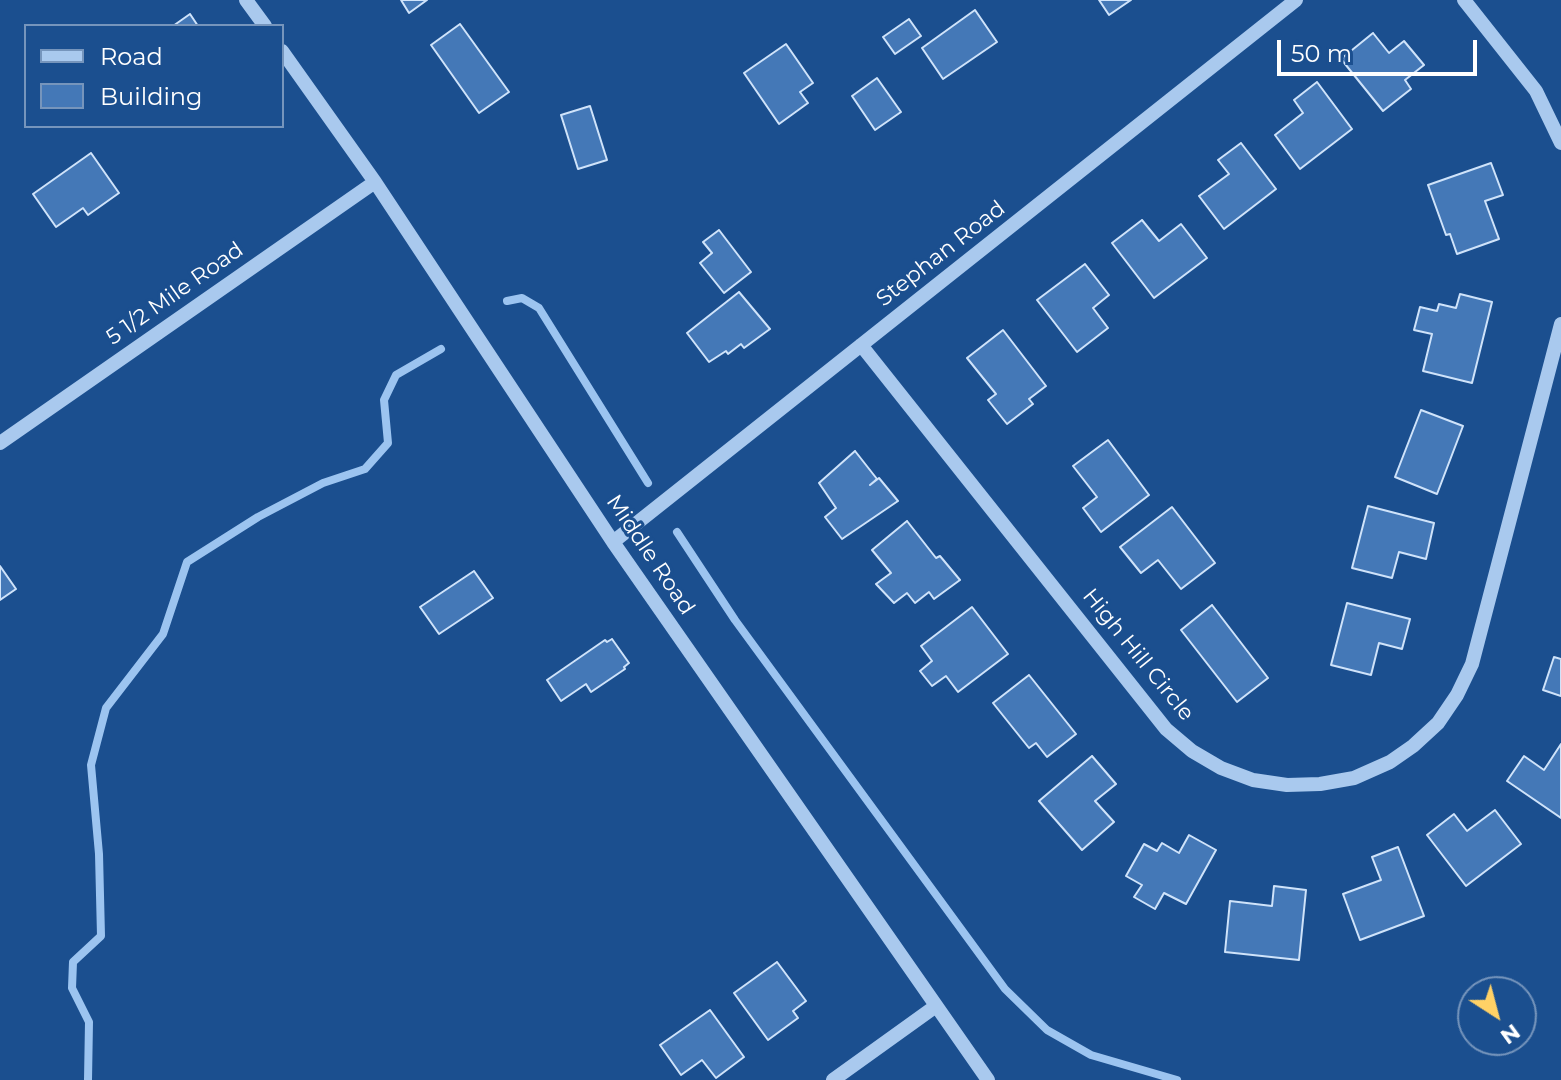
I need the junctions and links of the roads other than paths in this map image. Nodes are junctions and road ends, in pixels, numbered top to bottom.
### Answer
1 (246, 0) edge
2 (1296, 0) edge
3 (1464, 0) edge
4 (264, 24) edge
5 (284, 54) edge
6 (1561, 143) edge
7 (375, 182) junction
8 (1561, 324) edge
9 (861, 345) junction
10 (0, 443) edge
11 (613, 542) junction
12 (936, 1006) junction
13 (833, 1080) edge
14 (988, 1080) edge

1 - 4 street
2 - 9 street, Stephan Road
3 - 6 street
5 - 7 street, Middle Road
7 - 10 street, 5 1/2 Mile Road
7 - 11 street, Middle Road
8 - 9 street, High Hill Circle
9 - 11 street, Stephan Road
11 - 12 street, Middle Road
12 - 13 street
12 - 14 street, Middle Road

